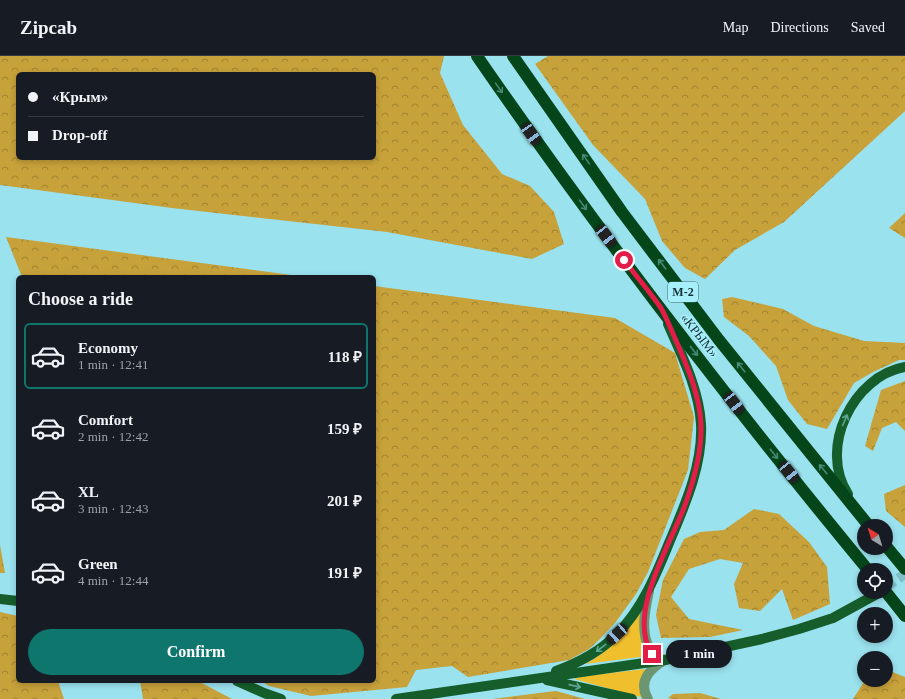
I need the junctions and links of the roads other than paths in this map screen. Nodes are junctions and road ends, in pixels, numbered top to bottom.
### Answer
1 (477, 56) edge
2 (513, 56) edge
3 (662, 309) junction
4 (905, 367) edge
5 (864, 519) edge
6 (864, 519) edge
7 (893, 554) edge
8 (862, 563) edge
9 (905, 569) edge
10 (651, 585) junction
11 (0, 599) edge
12 (870, 599) edge
13 (886, 599) edge
14 (16, 601) edge
15 (904, 614) edge
16 (665, 660) junction
17 (537, 678) junction
18 (241, 683) edge
19 (281, 699) edge
20 (396, 699) edge
21 (632, 699) edge
22 (648, 699) edge

1 -> 3 highway, «КРЫМ» / М-2
5 -> 2 highway, «КРЫМ» / М-2
3 -> 8 highway, «КРЫМ» / М-2
3 - 10 main road
6 -> 4 main road
7 - 9 highway
10 - 16 street
10 -> 17 main road
11 - 14 main road
12 - 16 main road
13 - 15 highway
16 - 17 main road
16 - 22 street
17 - 20 main road
17 -> 21 main road
18 - 19 main road

